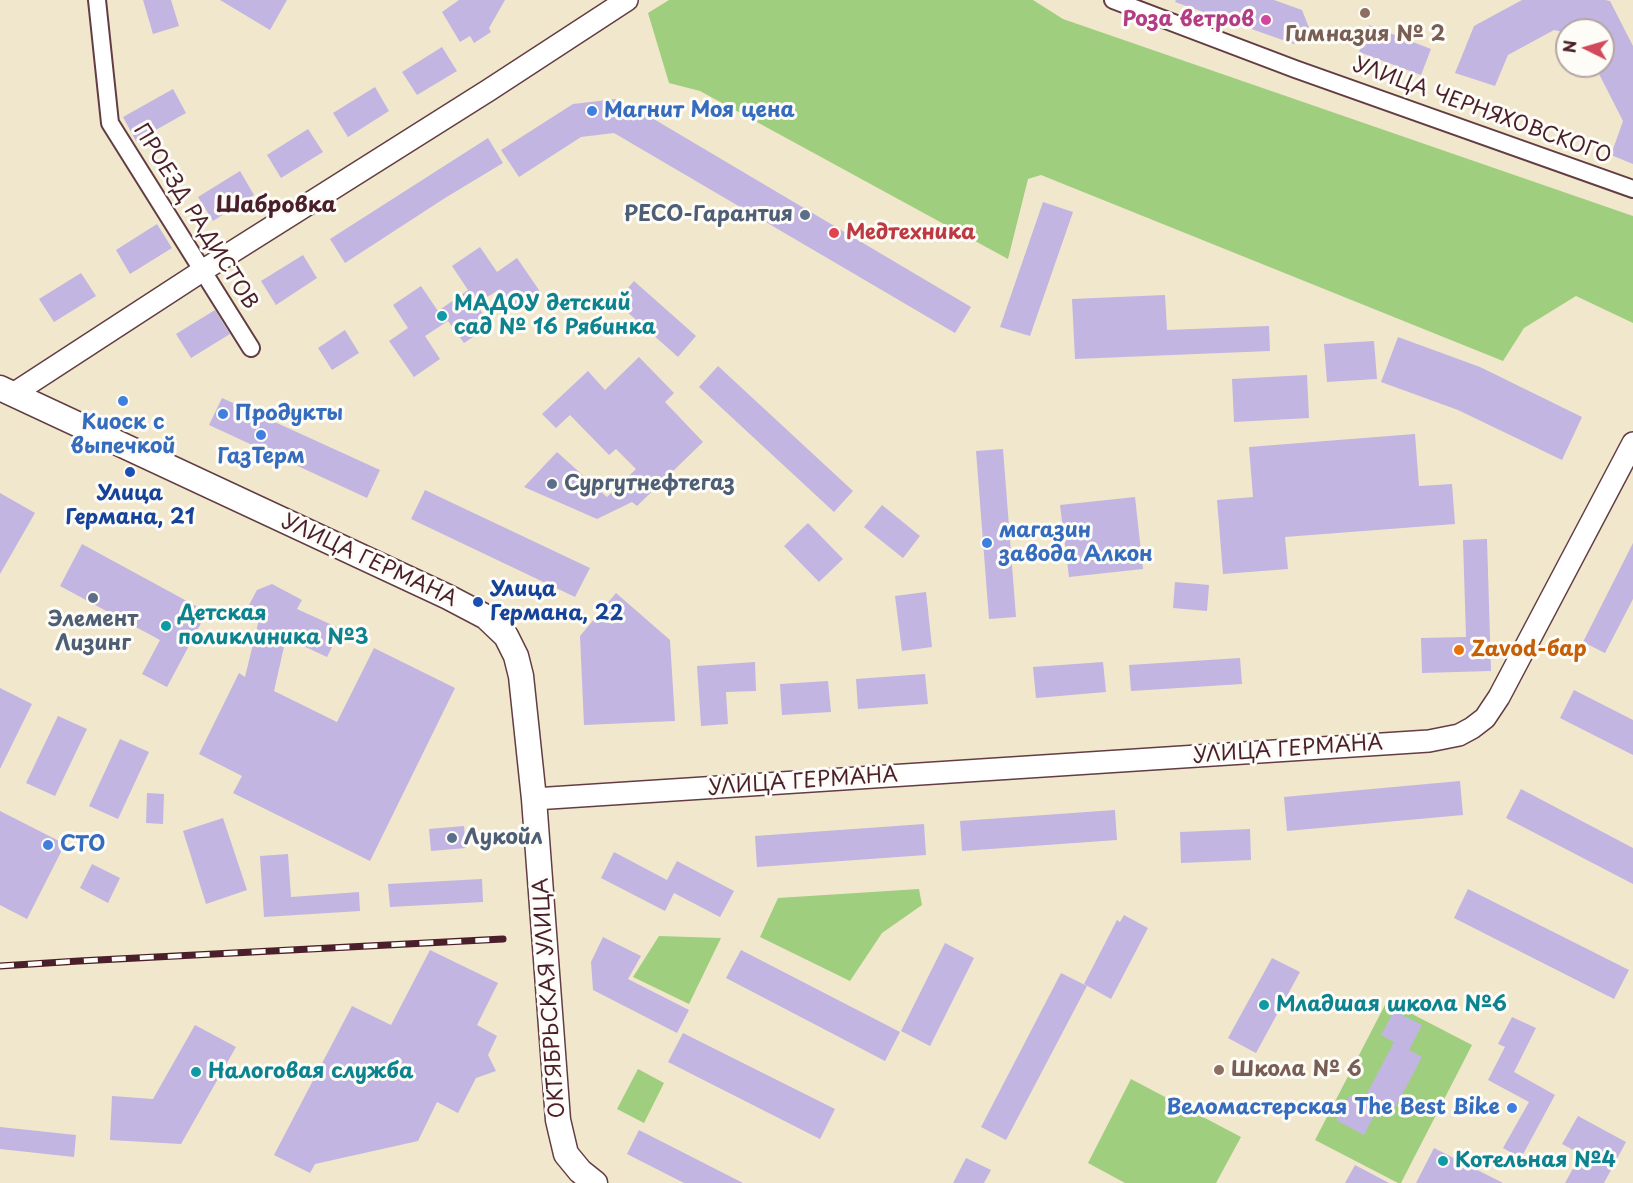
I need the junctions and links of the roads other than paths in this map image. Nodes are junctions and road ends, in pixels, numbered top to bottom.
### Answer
1 (98, 0) edge
2 (627, 0) edge
3 (1113, 0) edge
4 (1633, 189) edge
5 (202, 271) junction
6 (250, 348) dead end
7 (4, 395) edge
8 (1633, 443) edge
9 (534, 799) junction
10 (595, 1183) edge

1 - 5 street, ПРОЕЗД РАДИСТОВ
2 - 5 street
3 - 4 street, УЛИЦА ЧЕРНЯХОВСКОГО
5 - 6 street, ПРОЕЗД РАДИСТОВ
5 - 7 street
7 - 9 main road, УЛИЦА ГЕРМАНА
8 - 9 street, УЛИЦА ГЕРМАНА
9 - 10 main road, ОКТЯБРЬСКАЯ УЛИЦА

